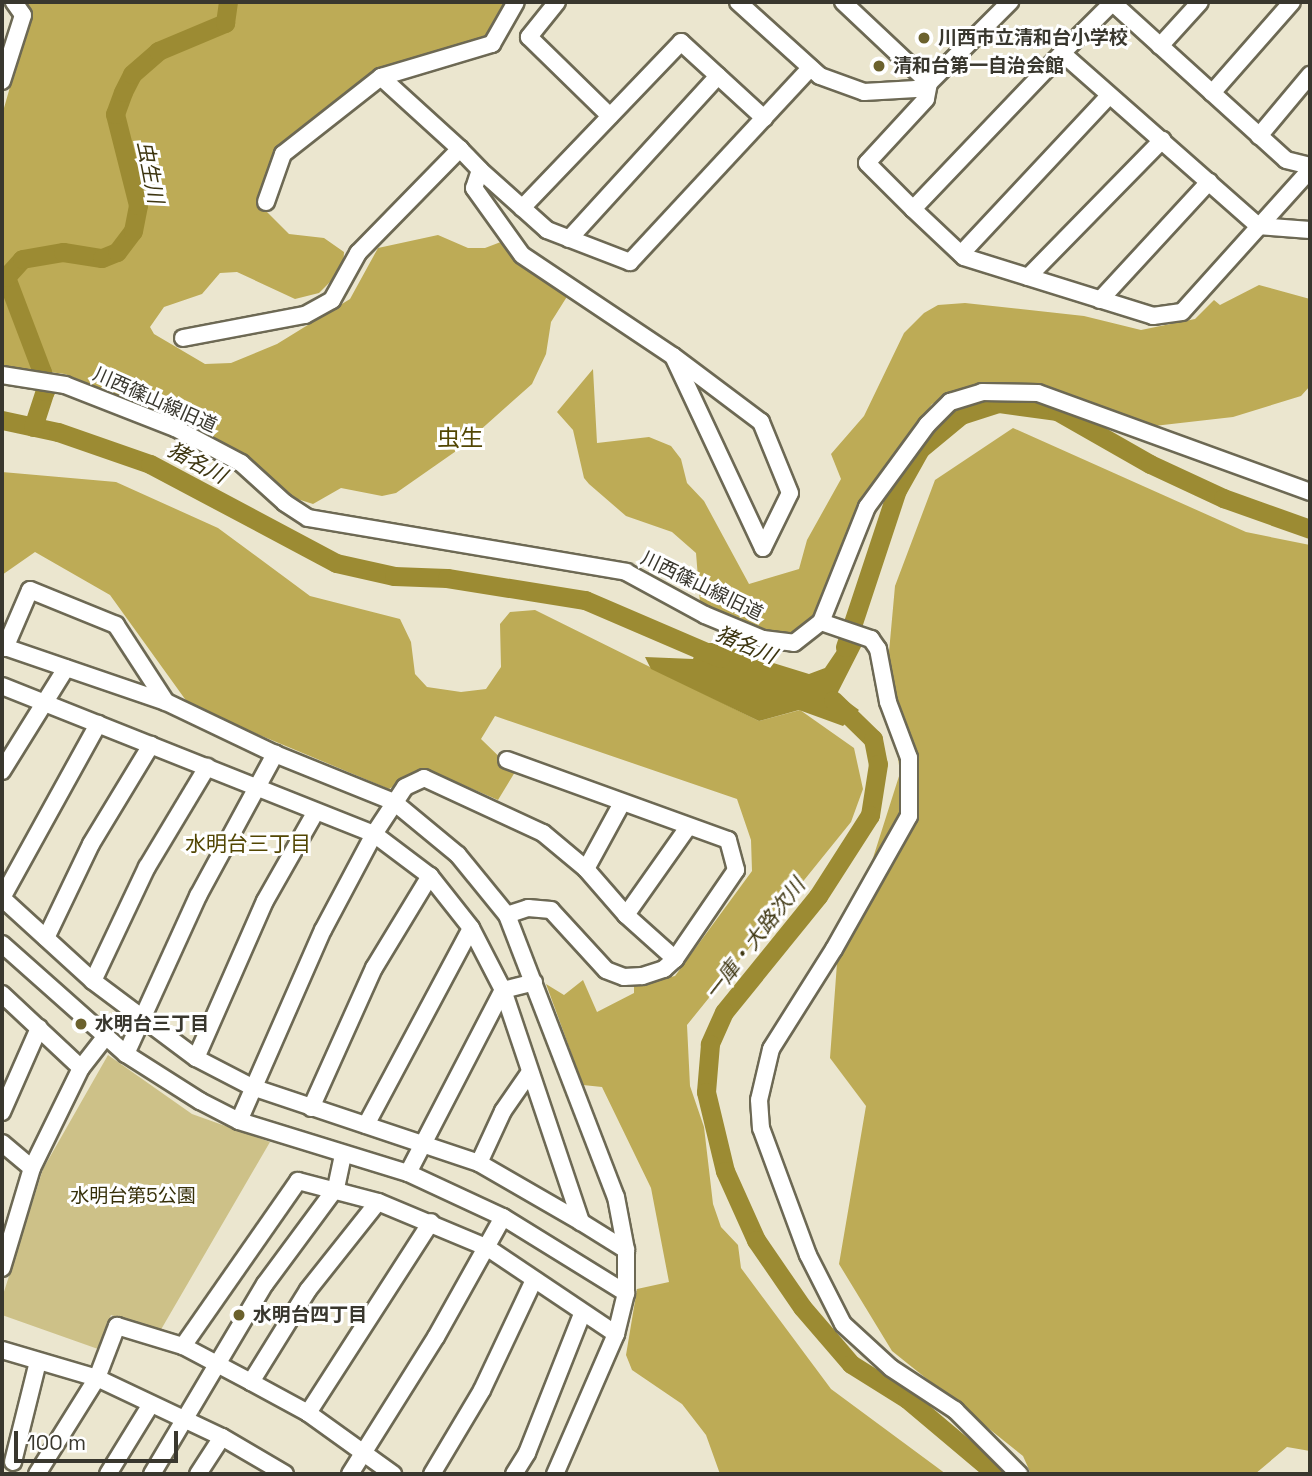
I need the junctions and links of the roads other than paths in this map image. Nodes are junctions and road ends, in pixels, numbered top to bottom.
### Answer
1 (14, 2) edge
2 (516, 2) edge
3 (557, 2) edge
4 (738, 2) edge
5 (842, 2) edge
6 (1010, 2) edge
7 (1112, 2) edge
8 (1200, 2) edge
9 (1292, 2) edge
10 (1160, 46) junction
11 (1062, 53) junction
12 (810, 68) junction
13 (1310, 75) edge
14 (718, 76) junction
15 (381, 78) junction
16 (2, 81) edge
17 (929, 83) junction
18 (1212, 93) junction
19 (1109, 96) junction
20 (610, 116) junction
21 (764, 118) junction
22 (1259, 136) junction
23 (1162, 140) junction
24 (460, 149) junction
25 (1310, 168) edge
26 (480, 170) junction
27 (1209, 182) junction
28 (266, 202) dead end
29 (522, 208) junction
30 (913, 209) junction
31 (1258, 226) junction
32 (1310, 230) edge
33 (569, 239) junction
34 (961, 254) junction
35 (1028, 277) junction
36 (1100, 300) junction
37 (183, 338) dead end
38 (673, 356) junction
39 (2, 375) edge
40 (1310, 492) edge
41 (826, 624) junction
42 (4, 647) edge
43 (66, 668) junction
44 (2, 686) edge
45 (166, 702) junction
46 (43, 703) junction
47 (98, 724) junction
48 (151, 745) junction
49 (275, 754) junction
50 (507, 760) dead end
51 (207, 767) junction
52 (2, 771) edge
53 (257, 788) junction
54 (394, 802) junction
55 (622, 803) junction
56 (316, 813) junction
57 (688, 827) junction
58 (374, 834) junction
59 (586, 869) junction
60 (430, 876) junction
61 (2, 898) edge
62 (507, 915) junction
63 (626, 915) junction
64 (471, 928) junction
65 (46, 939) junction
66 (2, 944) edge
67 (675, 960) junction
68 (93, 981) junction
69 (534, 982) junction
70 (503, 989) junction
71 (2, 994) edge
72 (142, 1018) junction
73 (39, 1028) junction
74 (105, 1037) junction
75 (126, 1054) junction
76 (197, 1058) junction
77 (81, 1068) junction
78 (530, 1072) junction
79 (252, 1087) junction
80 (311, 1108) junction
81 (2, 1112) edge
82 (239, 1121) junction
83 (366, 1125) junction
84 (422, 1141) junction
85 (2, 1143) edge
86 (343, 1156) junction
87 (479, 1163) junction
88 (32, 1168) junction
89 (408, 1173) junction
90 (335, 1188) junction
91 (378, 1202) junction
92 (503, 1217) junction
93 (431, 1222) junction
94 (581, 1222) junction
95 (488, 1248) junction
96 (626, 1250) junction
97 (2, 1268) edge
98 (534, 1280) junction
99 (626, 1293) junction
100 (582, 1314) junction
101 (616, 1334) junction
102 (183, 1346) junction
103 (2, 1350) edge
104 (38, 1362) junction
105 (216, 1364) junction
106 (97, 1378) junction
107 (251, 1382) junction
108 (151, 1404) junction
109 (308, 1413) junction
110 (185, 1419) junction
111 (222, 1437) junction
112 (363, 1452) junction
113 (8, 1461) edge
114 (38, 1472) edge
115 (278, 1472) edge
116 (108, 1474) edge
117 (152, 1474) edge
118 (198, 1474) edge
119 (350, 1474) edge
120 (393, 1474) edge
121 (432, 1474) edge
122 (514, 1474) edge
123 (555, 1474) edge
124 (1019, 1474) edge

1 - 16 street
2 - 15 street
3 - 20 street
4 - 12 street
5 - 17 street
6 - 17 street
7 - 10 street
7 - 11 street
8 - 10 street
9 - 18 street
10 - 18 street
11 - 19 street
11 - 30 street
12 - 17 street
12 - 21 street
13 - 22 street
14 - 20 street
14 - 21 street
14 - 33 street
15 - 24 street
15 - 28 street
17 - 30 street
18 - 22 street
19 - 23 street
19 - 34 street
20 - 29 street
21 - 33 street
22 - 25 street
23 - 27 street
23 - 35 street
24 - 26 street
24 - 37 street
25 - 31 street
26 - 29 street
26 - 38 street
27 - 31 street
27 - 36 street
29 - 33 street
30 - 34 street
31 - 32 street
31 - 36 street
34 - 35 street
35 - 36 street
38 - 38 street
39 - 41 street, 川西篠山線旧道
40 - 41 street
41 - 124 street
42 - 43 street
42 - 45 street
43 - 45 street
43 - 46 street
44 - 46 street
45 - 49 street
46 - 47 street
46 - 52 street
47 - 48 street
47 - 61 street
48 - 51 street
48 - 65 street
49 - 53 street
49 - 54 street
50 - 55 street
51 - 53 street
51 - 68 street
53 - 56 street
53 - 72 street
54 - 58 street
54 - 59 street
54 - 62 street
55 - 57 street
55 - 59 street
56 - 58 street
56 - 76 street
57 - 63 street
57 - 67 street
58 - 60 street
58 - 79 street
59 - 63 street
60 - 64 street
60 - 80 street
61 - 65 street
62 - 67 street
62 - 69 street
63 - 67 street
64 - 70 street
64 - 83 street
65 - 68 street
66 - 74 street
68 - 72 street
69 - 70 street
69 - 96 street
70 - 78 street
70 - 84 street
71 - 73 street
72 - 75 street
72 - 76 street
73 - 77 street
73 - 81 street
74 - 75 street
74 - 77 street
75 - 82 street
76 - 79 street
77 - 88 street
78 - 87 street
78 - 94 street
79 - 80 street
79 - 82 street
80 - 83 street
82 - 86 street
83 - 84 street
84 - 87 street
84 - 89 street
85 - 88 street
86 - 89 street
86 - 90 street
87 - 94 street
88 - 97 street
89 - 92 street
90 - 91 street
90 - 102 street
90 - 105 street
91 - 93 street
91 - 107 street
92 - 95 street
92 - 99 street
93 - 95 street
93 - 109 street
94 - 96 street
95 - 98 street
95 - 112 street
96 - 99 street
98 - 100 street
98 - 121 street
99 - 101 street
100 - 101 street
100 - 122 street
101 - 123 street
102 - 105 street
102 - 106 street
103 - 104 street
104 - 106 street
104 - 113 street
105 - 107 street
105 - 110 street
106 - 108 street
106 - 114 street
107 - 109 street
108 - 110 street
108 - 116 street
109 - 112 street
110 - 111 street
110 - 117 street
111 - 115 street
111 - 118 street
112 - 119 street
112 - 120 street
113 - 114 street

